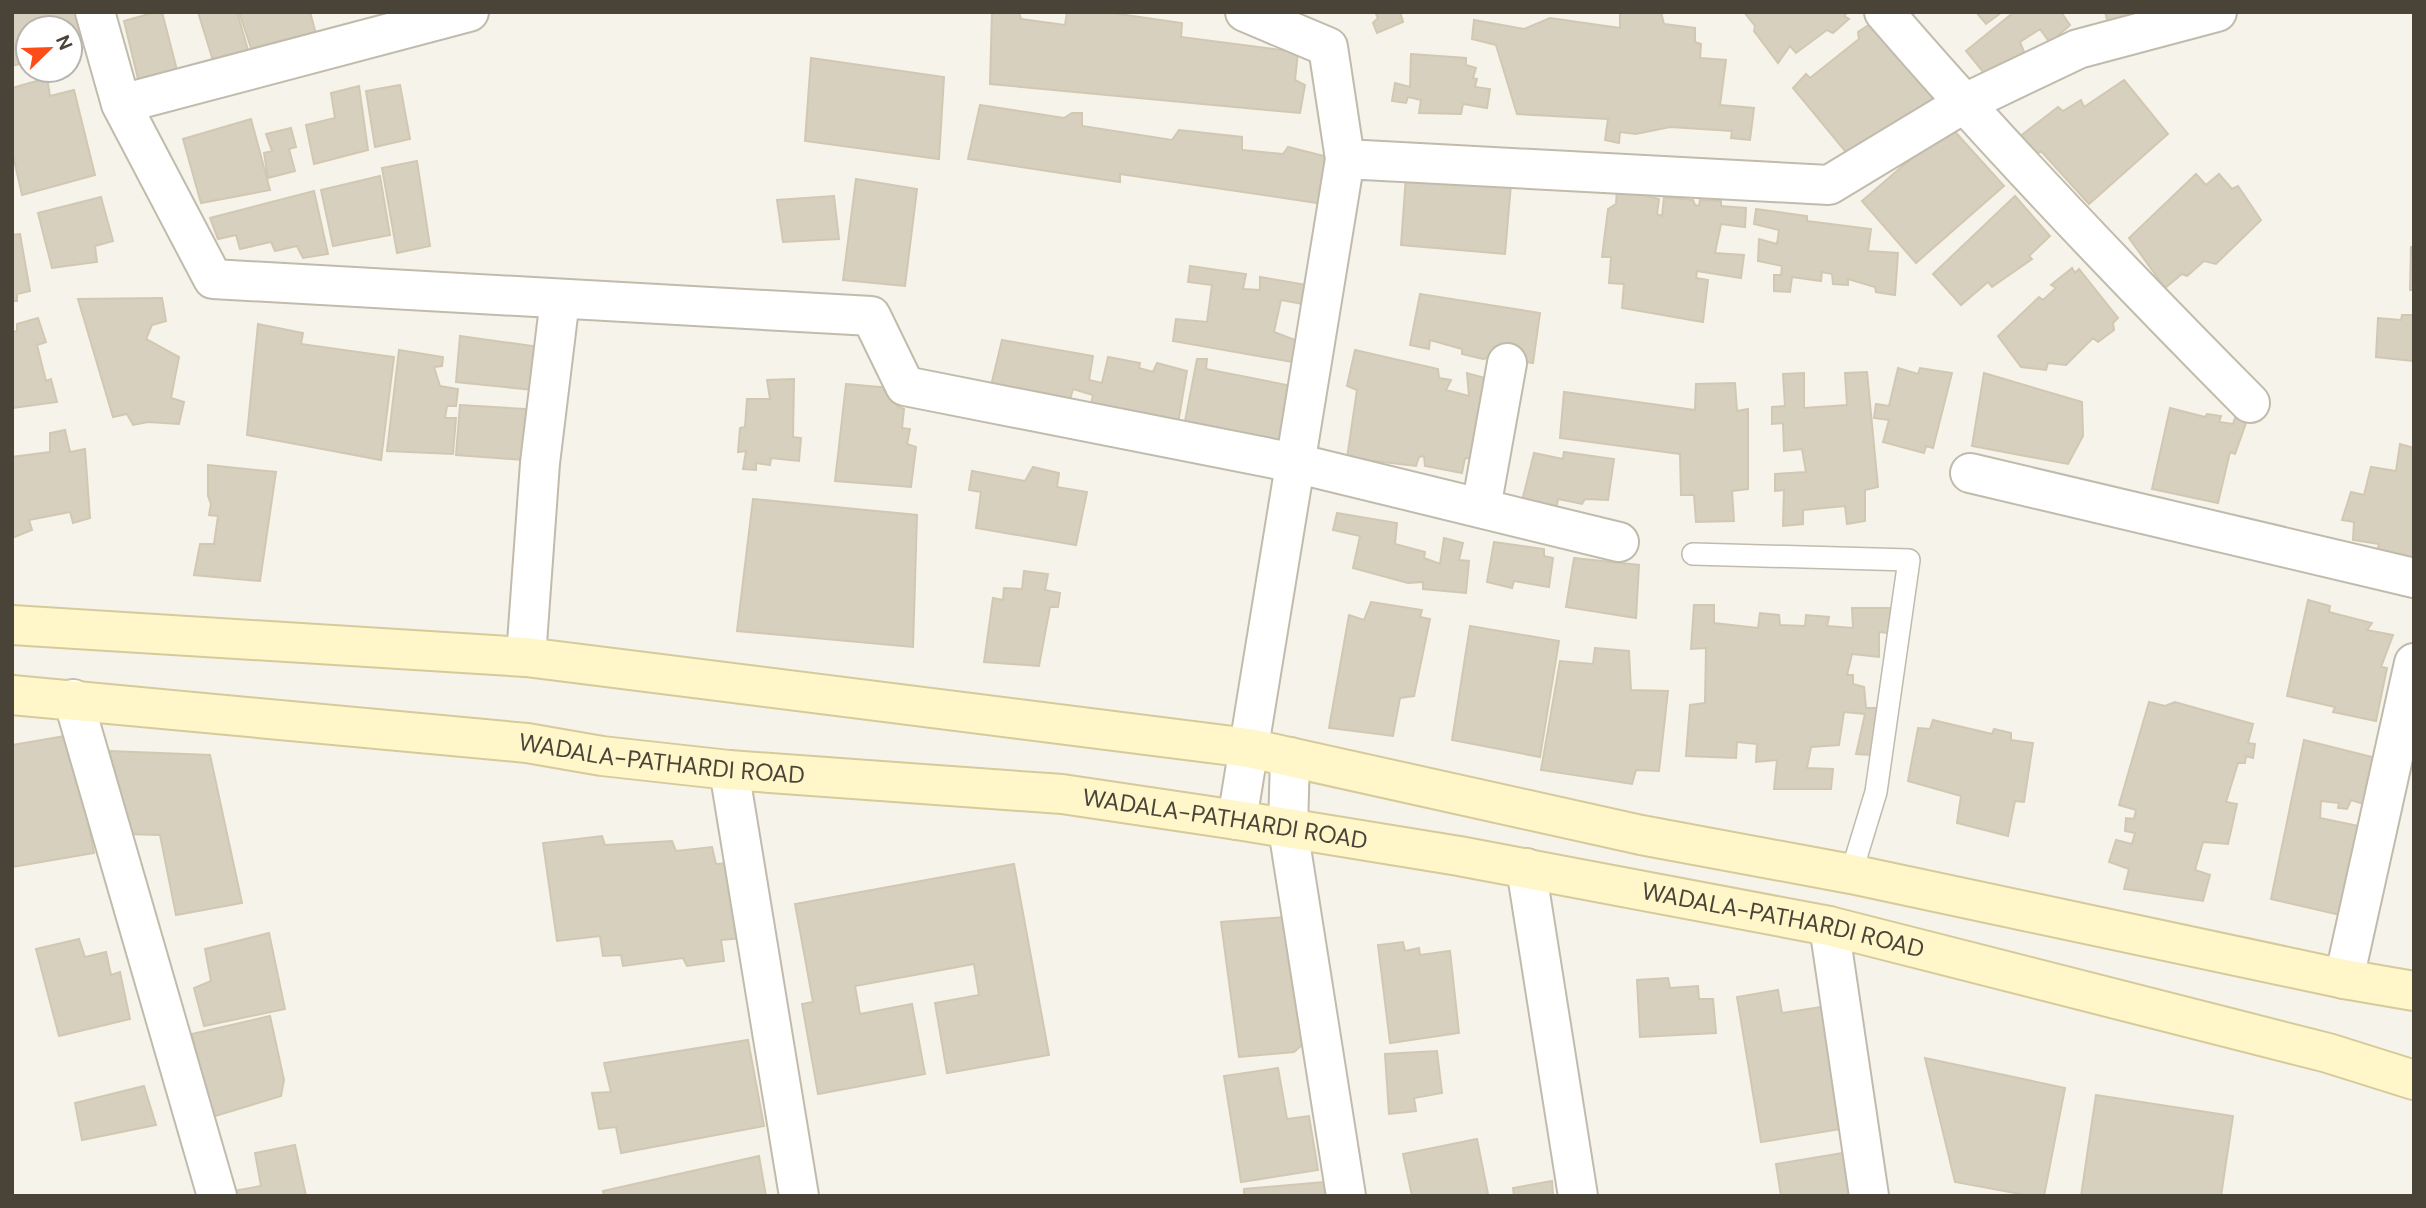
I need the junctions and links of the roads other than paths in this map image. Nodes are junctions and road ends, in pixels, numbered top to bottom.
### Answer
1 (95, 12) edge
2 (469, 12) edge
3 (1245, 12) edge
4 (1884, 12) edge
5 (2217, 12) edge
6 (346, 28) edge
7 (121, 104) junction
8 (1962, 104) junction
9 (1345, 159) junction
10 (561, 299) junction
11 (1507, 363) dead end
12 (2250, 403) dead end
13 (1295, 463) junction
14 (1970, 473) dead end
15 (1481, 508) junction
16 (1619, 542) dead end
17 (1693, 554) dead end
18 (2414, 579) edge
19 (12, 625) edge
20 (526, 657) junction
21 (2414, 663) edge
22 (12, 695) edge
23 (73, 699) junction
24 (1249, 748) junction
25 (1290, 757) junction
26 (729, 770) junction
27 (1237, 820) junction
28 (1288, 829) junction
29 (1526, 868) junction
30 (1852, 874) junction
31 (1829, 926) junction
32 (2344, 979) junction
33 (2414, 991) edge
34 (2414, 1080) edge
35 (217, 1196) edge
36 (799, 1196) edge
37 (1346, 1196) edge
38 (1578, 1196) edge
39 (1869, 1196) edge

1 - 7 street
2 - 6 street
3 - 9 street
4 - 8 street
5 - 8 street
6 - 7 street
7 - 10 street
8 - 9 street
8 - 12 street
9 - 13 street
10 - 13 street
10 - 20 street
11 - 15 street
13 - 15 street
13 - 24 street
14 - 18 street
15 - 16 street
17 - 30 lane
19 - 20 main road
20 - 24 main road
21 - 32 street
22 - 23 main road, WADALA-PATHARDI ROAD
23 - 26 main road, WADALA-PATHARDI ROAD
23 - 35 street
24 - 25 main road
24 - 27 street
25 - 28 street
25 - 30 main road
26 - 27 main road, WADALA-PATHARDI ROAD
26 - 36 street
27 - 28 main road, WADALA-PATHARDI ROAD
28 - 29 main road, WADALA-PATHARDI ROAD
28 - 37 street
29 - 31 main road, WADALA-PATHARDI ROAD
29 - 38 street
30 - 32 main road
31 - 34 main road, WADALA-PATHARDI ROAD
31 - 39 street
32 - 33 main road

